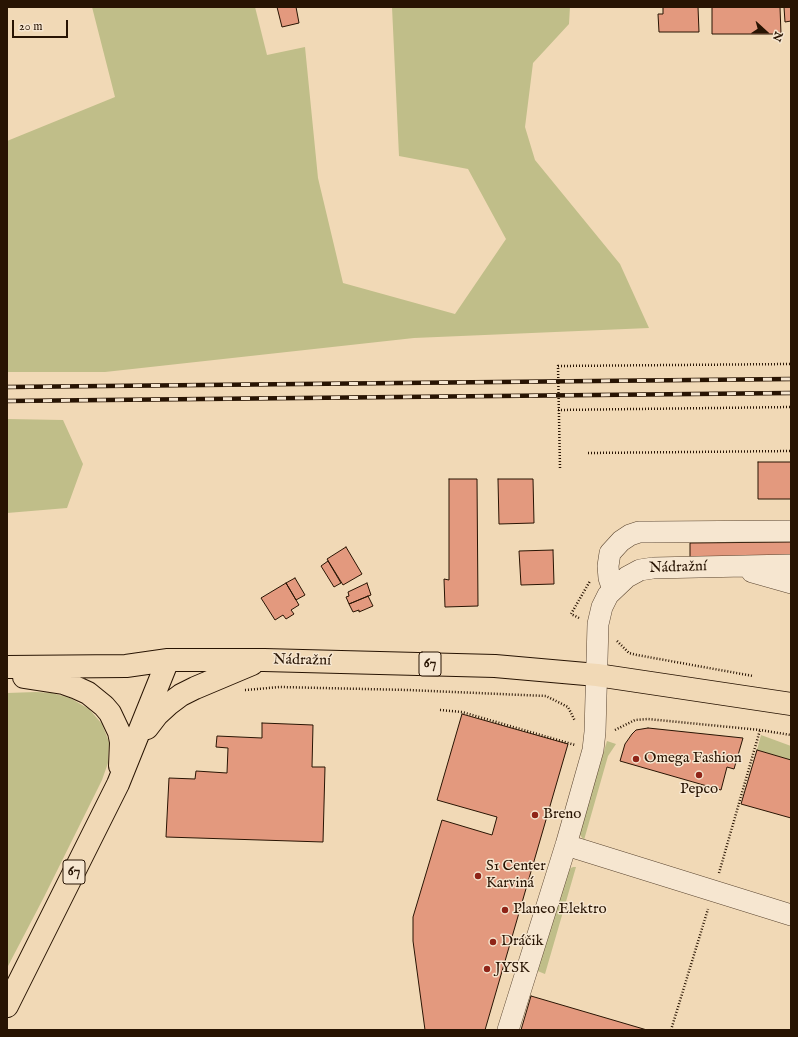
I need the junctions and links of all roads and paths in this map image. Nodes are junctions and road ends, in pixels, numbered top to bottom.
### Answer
1 (791, 364) edge
2 (791, 407) edge
3 (558, 410) junction
4 (791, 451) edge
5 (588, 454) dead end
6 (560, 468) dead end
7 (791, 531) edge
8 (791, 565) edge
9 (736, 567) junction
10 (592, 577) dead end
11 (791, 583) edge
12 (613, 590) junction
13 (585, 621) dead end
14 (615, 637) dead end
15 (7, 653) edge
16 (168, 660) junction
17 (264, 660) junction
18 (7, 667) edge
19 (7, 674) edge
20 (597, 675) junction
21 (760, 677) dead end
22 (241, 690) dead end
23 (791, 704) edge
24 (440, 710) dead end
25 (791, 735) edge
26 (594, 741) junction
27 (131, 753) junction
28 (118, 784) junction
29 (566, 845) junction
30 (791, 915) edge
31 (10, 998) edge
32 (508, 1030) edge

1 - 3 path
2 - 3 path
3 - 6 path
4 - 5 path
7 - 12 street
8 - 9 street, Nádražní
9 - 11 street
9 - 12 street, Nádražní
10 - 13 path
12 - 20 street, Nádražní
14 - 21 path
15 - 16 main road, 67
16 - 17 main road, Nádražní / 67
16 - 18 main road, Nádražní / 67
16 - 27 main road, 67
17 - 20 main road, Nádražní / 67
17 - 27 main road, 67
19 - 28 main road
20 - 23 main road, Nádražní / 67
20 - 26 street
22 - 26 path
24 - 26 path
25 - 26 path
26 - 29 street
27 - 28 main road, 67
28 - 31 main road, 67
29 - 30 street
29 - 32 street

